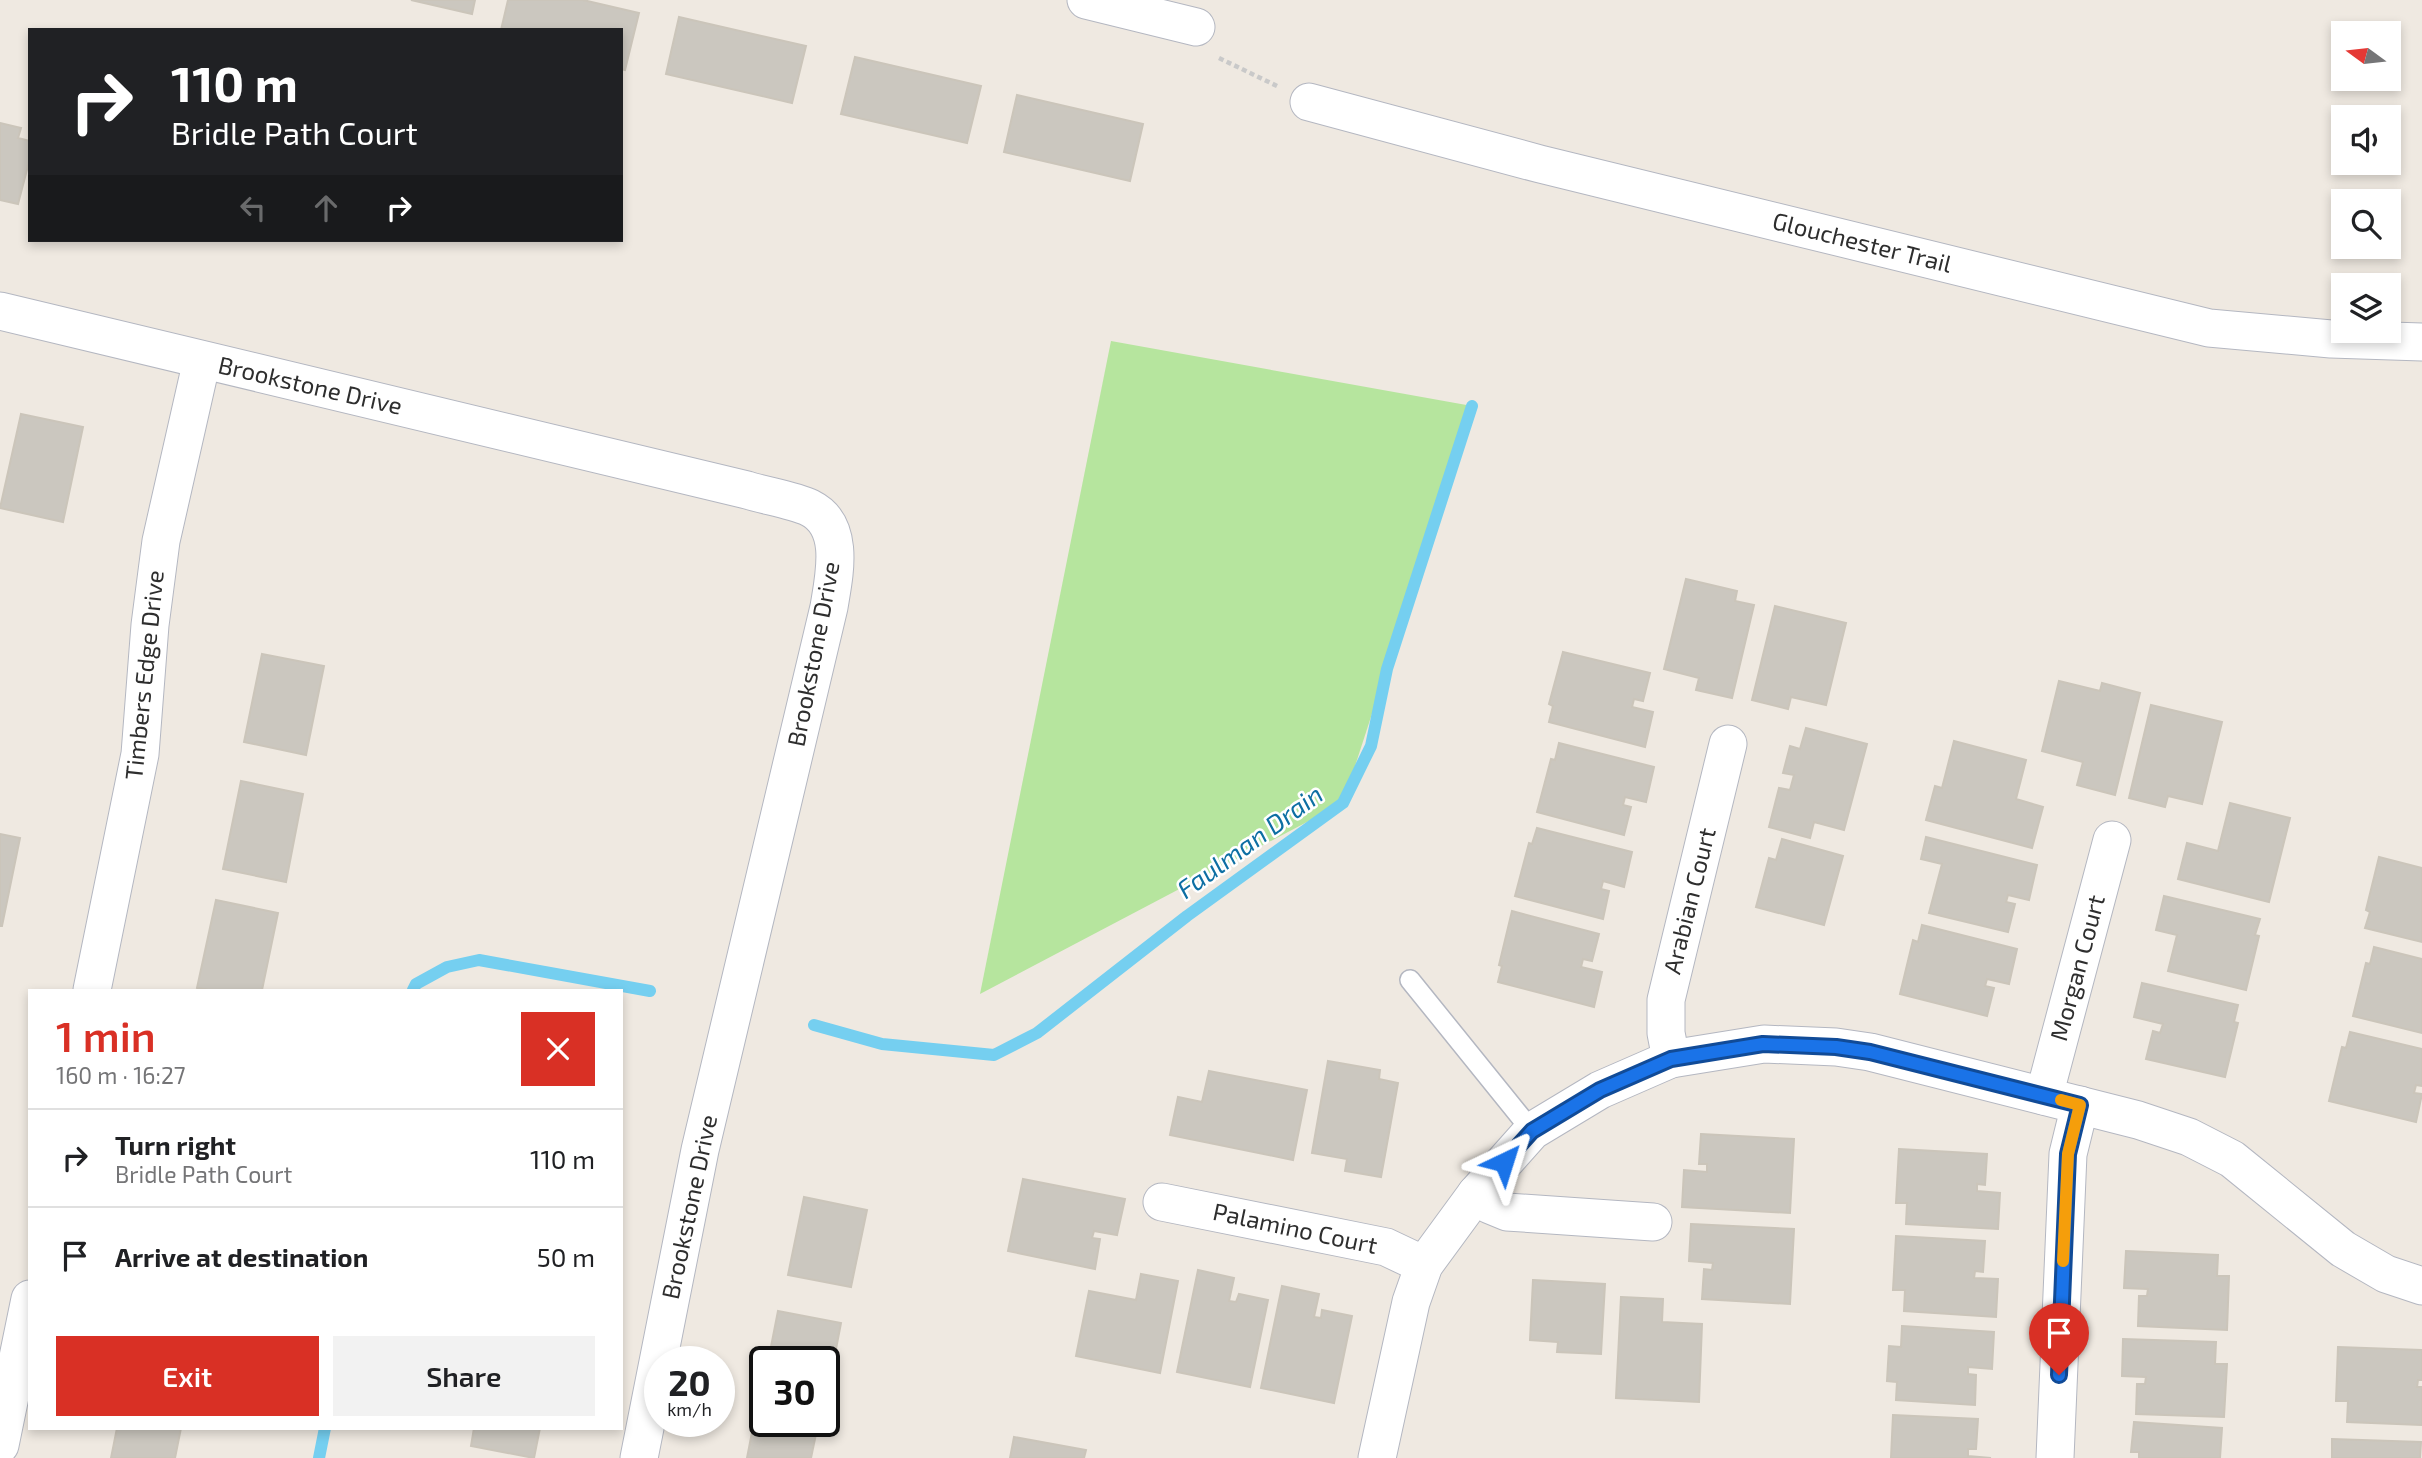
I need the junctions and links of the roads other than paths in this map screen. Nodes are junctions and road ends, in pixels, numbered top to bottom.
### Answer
1 (1086, 0) edge
2 (1196, 27) road end
3 (1309, 102) road end
4 (0, 311) edge
5 (2422, 342) edge
6 (202, 360) junction
7 (1728, 744) dead end
8 (2112, 840) dead end
9 (1410, 980) dead end
10 (92, 989) edge
11 (1671, 1059) junction
12 (2044, 1096) junction
13 (2080, 1105) junction
14 (1532, 1131) junction
15 (1476, 1194) junction
16 (1162, 1202) dead end
17 (1653, 1222) dead end
18 (1424, 1265) junction
19 (2422, 1286) edge
20 (28, 1309) edge
21 (0, 1445) edge
22 (639, 1458) edge
23 (1377, 1458) edge
24 (2055, 1458) edge

1 - 2 street
3 - 5 street, Glouchester Trail
4 - 6 street, Brookstone Drive
6 - 10 street, Timbers Edge Drive
6 - 22 street, Brookstone Drive
7 - 11 street, Arabian Court
8 - 12 street, Morgan Court
9 - 14 lane
11 - 12 street
11 - 14 street
12 - 13 street
13 - 19 street
13 - 24 street
14 - 15 street
15 - 17 street
15 - 18 street
16 - 18 street, Palamino Court
18 - 23 street
20 - 21 street

